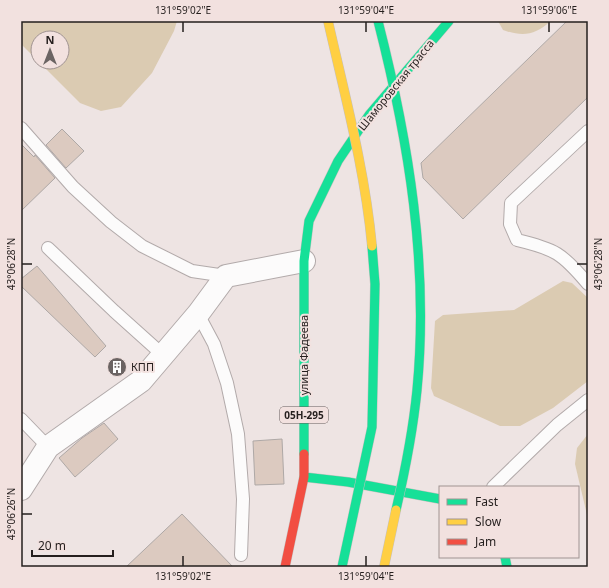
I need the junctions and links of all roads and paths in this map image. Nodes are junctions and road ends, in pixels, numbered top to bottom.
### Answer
1 (328, 21) edge
2 (378, 21) edge
3 (449, 21) edge
4 (21, 128) edge
5 (588, 131) edge
6 (48, 248) dead end
7 (304, 261) junction
8 (226, 276) junction
9 (588, 284) edge
10 (198, 314) junction
11 (163, 356) junction
12 (588, 400) edge
13 (21, 419) edge
14 (48, 447) junction
15 (304, 477) junction
16 (494, 486) edge
17 (21, 489) edge
18 (439, 499) edge
19 (241, 554) dead end
20 (285, 567) edge
21 (342, 567) edge
22 (384, 567) edge

1 - 21 main road, bridge
2 - 22 main road, bridge
3 - 7 main road, Шаморовская трасса / 05Н-295
4 - 8 lane
5 - 9 lane
6 - 11 lane
7 - 8 street
7 - 15 main road, улица Фадеева / 05Н-295
8 - 10 street
10 - 11 street
10 - 19 lane
11 - 14 street
12 - 16 lane
13 - 14 lane
14 - 17 street
15 - 18 main road
15 - 20 main road, улица Фадеева / 05Н-295

